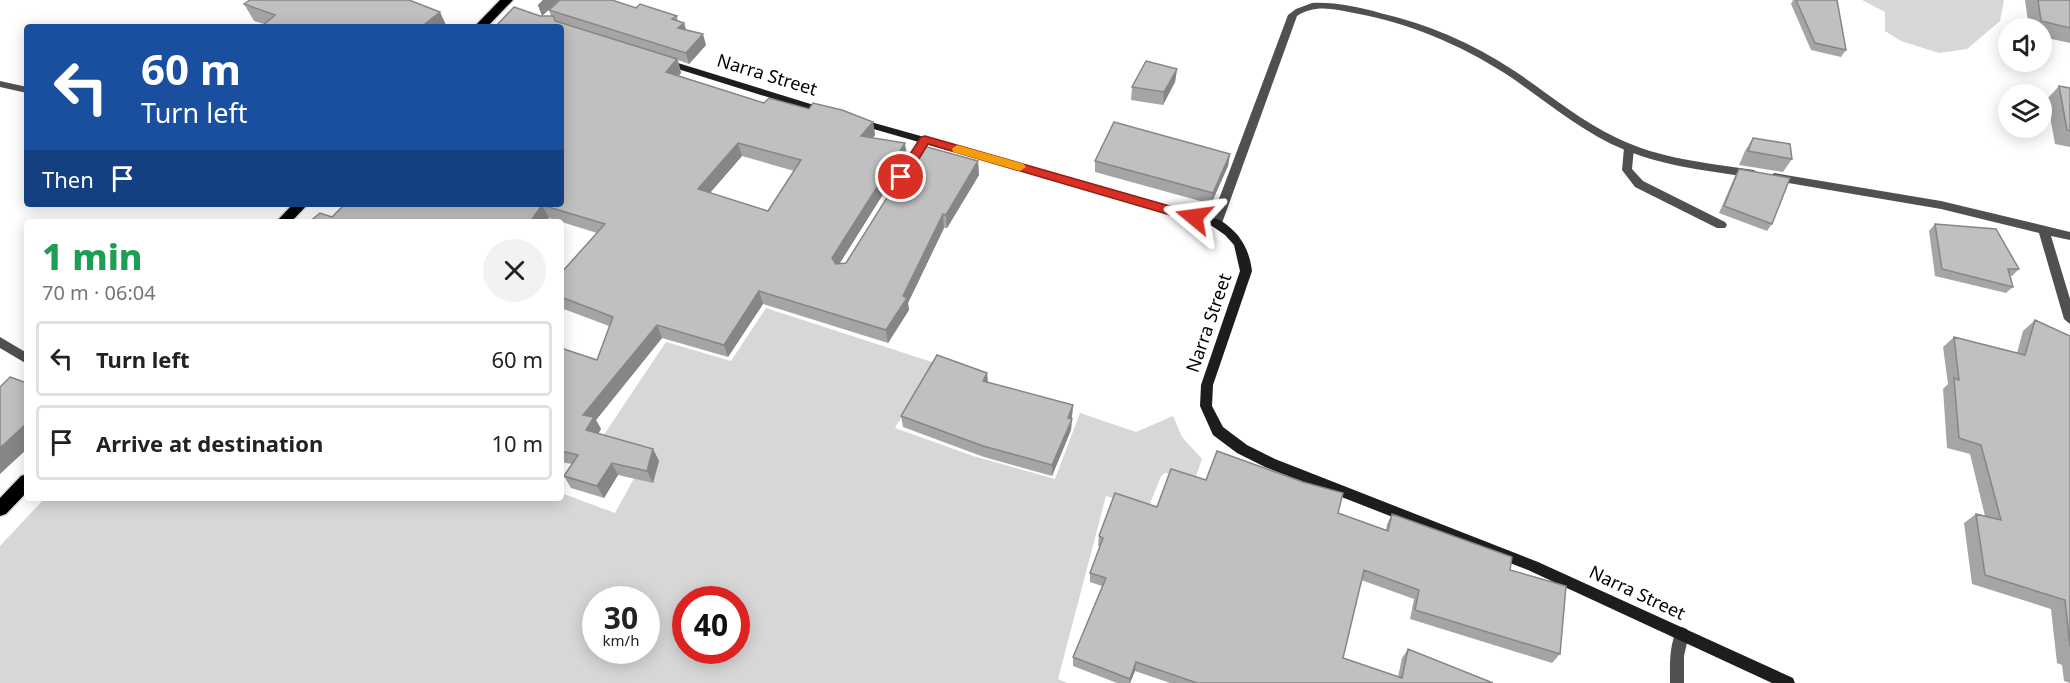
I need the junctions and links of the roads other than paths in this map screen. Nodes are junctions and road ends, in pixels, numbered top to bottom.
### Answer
1 (505, 7) edge
2 (484, 24) edge
3 (648, 56) edge
4 (0, 84) edge
5 (24, 89) edge
6 (1629, 148) junction
7 (298, 207) edge
8 (286, 219) edge
9 (1216, 223) junction
10 (1721, 225) dead end
11 (2044, 230) junction
12 (2070, 236) edge
13 (2070, 319) edge
14 (0, 342) edge
15 (24, 357) edge
16 (24, 484) edge
17 (0, 509) edge
18 (1682, 634) junction
19 (1677, 683) edge
20 (1788, 683) edge

1 - 2 main road
3 - 9 street, Narra Street
4 - 5 street
6 - 9 street
6 - 10 street
6 - 11 street
7 - 8 main road
9 - 18 street, Narra Street
11 - 12 street
11 - 13 street
14 - 15 street
16 - 17 main road
18 - 19 street
18 - 20 street, Narra Street

